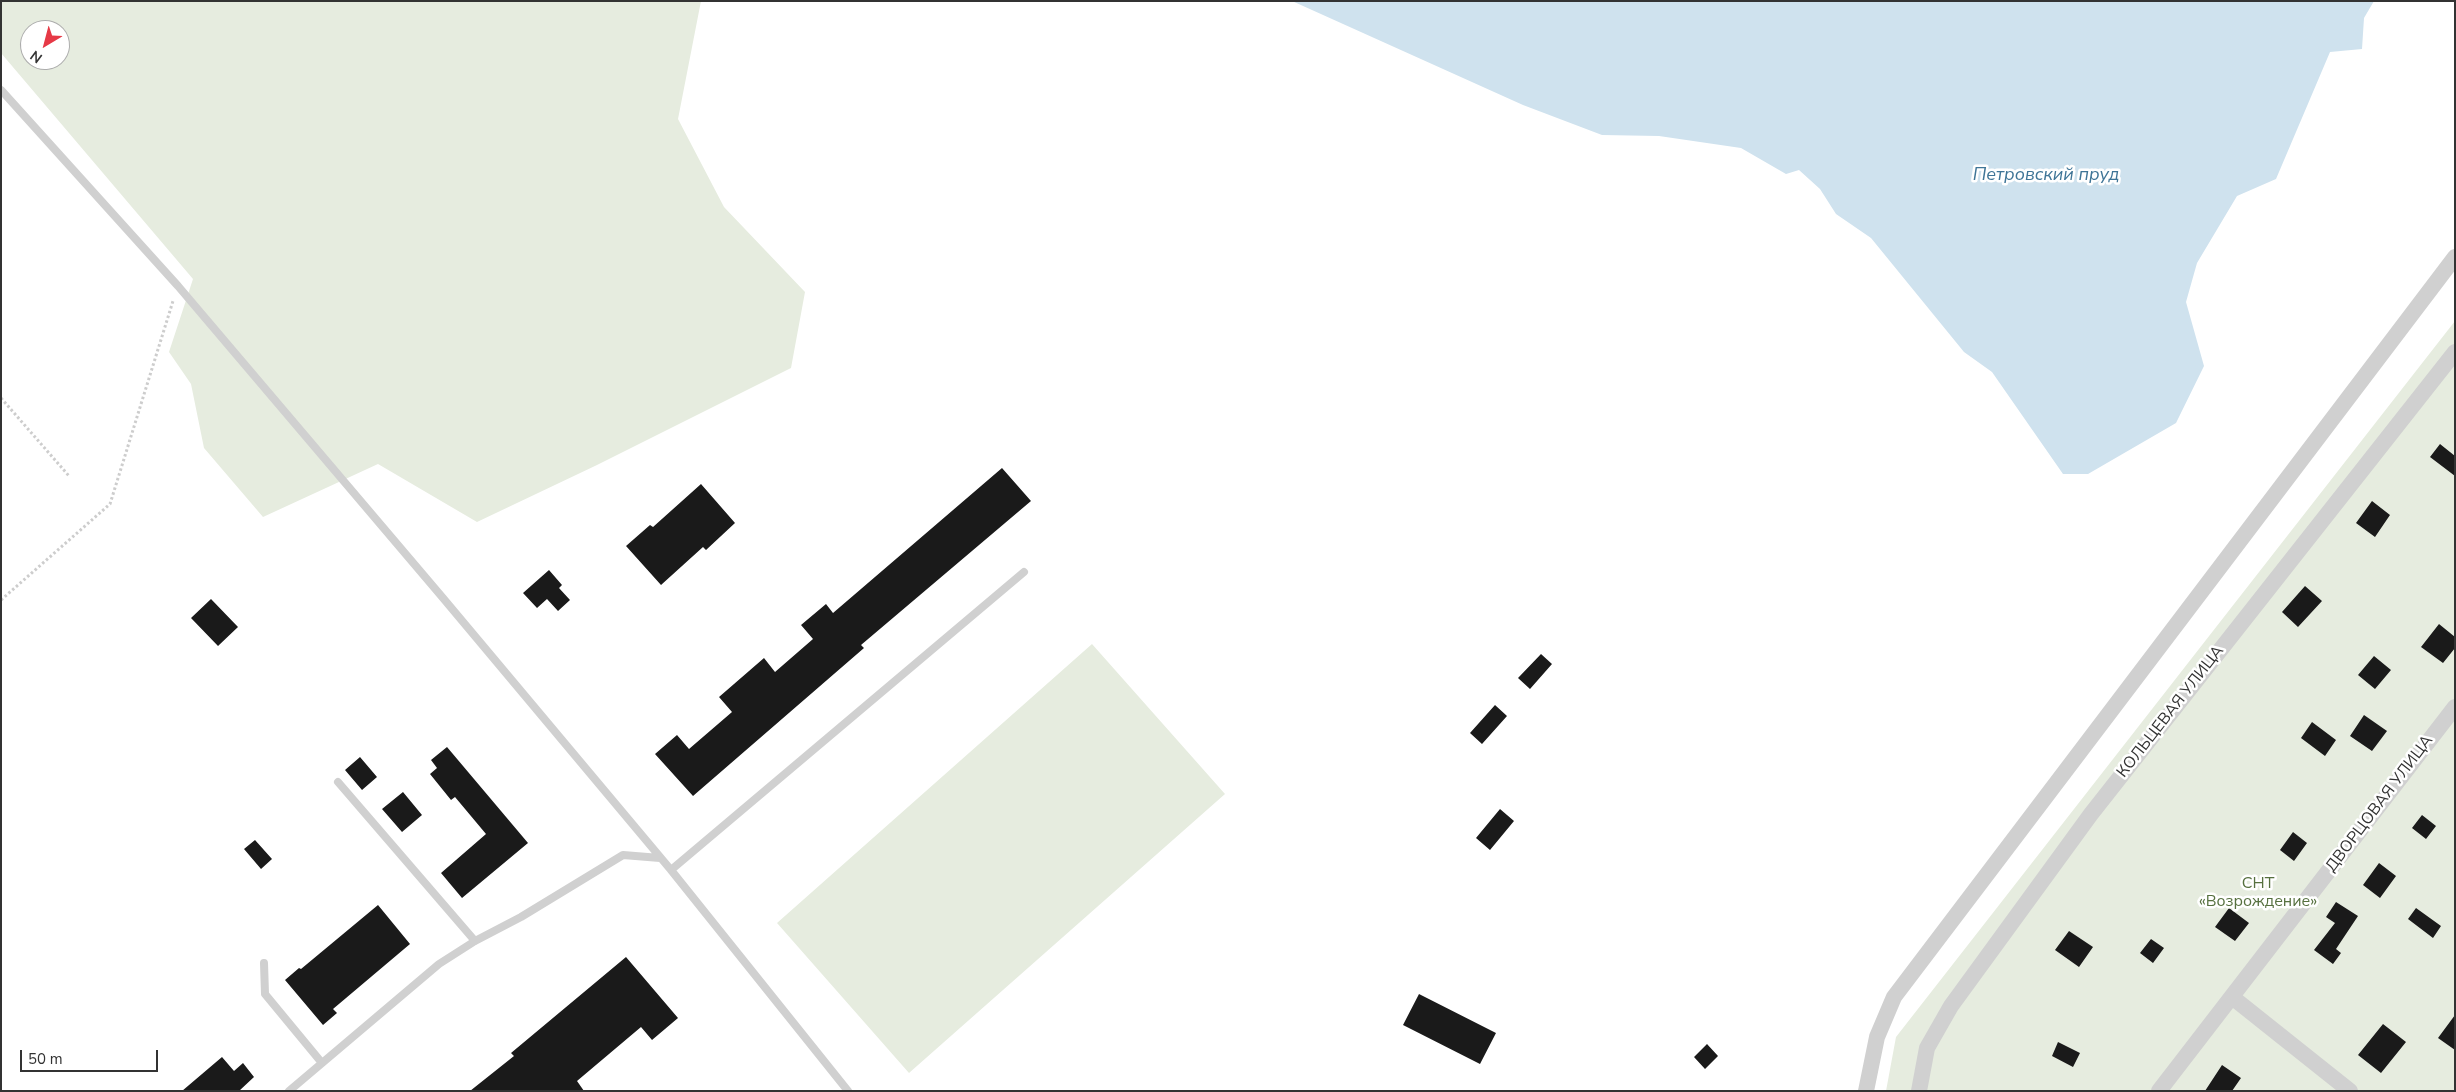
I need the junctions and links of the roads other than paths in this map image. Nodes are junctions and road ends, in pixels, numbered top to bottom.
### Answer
1 (1, 90) edge
2 (2455, 257) edge
3 (2455, 352) edge
4 (1024, 572) dead end
5 (2455, 707) edge
6 (338, 782) dead end
7 (660, 858) junction
8 (671, 870) junction
9 (475, 941) junction
10 (264, 964) dead end
11 (2232, 997) junction
12 (322, 1063) junction
13 (289, 1091) edge
14 (848, 1091) edge
15 (1866, 1091) edge
16 (1919, 1091) edge
17 (2159, 1091) edge
18 (2350, 1091) edge

1 - 7 lane
2 - 15 street
3 - 16 street, КОЛЬЦЕВАЯ УЛИЦА
4 - 8 lane
5 - 11 street, ДВОРЦОВАЯ УЛИЦА
6 - 9 lane
7 - 8 lane
7 - 9 lane
8 - 14 lane
9 - 12 lane
10 - 12 lane
11 - 17 street, ДВОРЦОВАЯ УЛИЦА
11 - 18 street
12 - 13 lane

